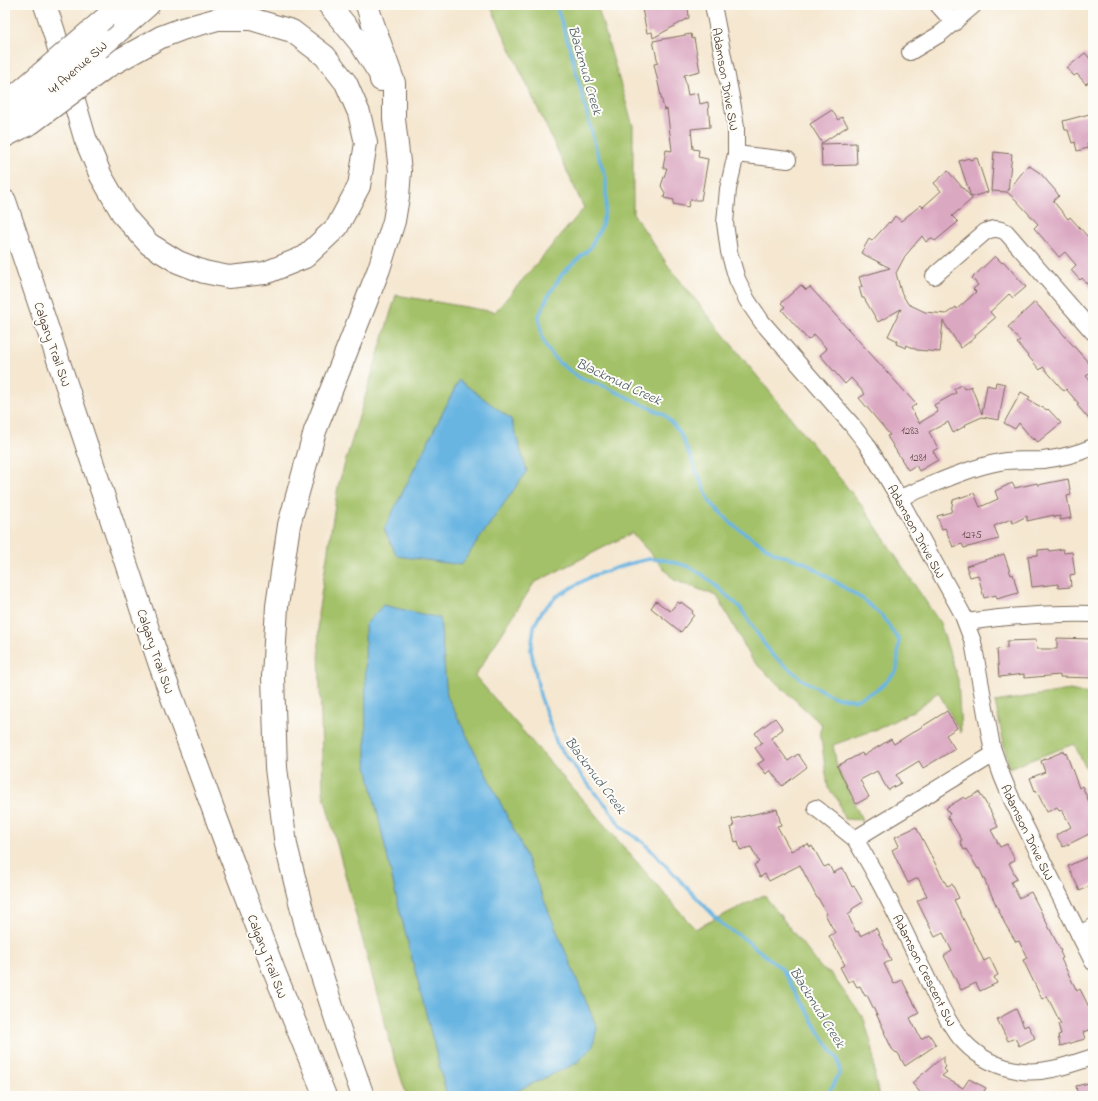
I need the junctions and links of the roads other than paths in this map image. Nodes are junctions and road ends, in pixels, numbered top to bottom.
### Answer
1 (45, 5) edge
2 (149, 5) edge
3 (329, 5) edge
4 (367, 5) edge
5 (713, 5) edge
6 (938, 5) edge
7 (974, 5) edge
8 (112, 11) edge
9 (954, 23) junction
10 (910, 52) dead end
11 (5, 104) edge
12 (394, 119) junction
13 (5, 129) edge
14 (5, 136) edge
15 (736, 154) junction
16 (788, 160) dead end
17 (5, 201) edge
18 (934, 276) dead end
19 (1093, 332) edge
20 (1093, 447) edge
21 (899, 498) junction
22 (1093, 614) edge
23 (966, 622) junction
24 (994, 754) junction
25 (816, 808) dead end
26 (855, 839) junction
27 (1086, 931) edge
28 (1093, 962) edge
29 (1093, 1057) edge
30 (325, 1096) edge
31 (363, 1096) edge

1 - 14 highway, bridge
2 - 13 main road, 41 Avenue SW, bridge
3 - 12 highway
4 - 12 highway
5 - 15 street, Adamson Drive SW
6 - 9 street
7 - 9 street
8 - 11 main road, 41 Avenue SW, bridge
9 - 10 street
12 - 31 highway
15 - 16 street
15 - 21 street, Adamson Drive SW
17 - 30 highway, Calgary Trail SW
18 - 19 street
20 - 21 street
21 - 23 street, Adamson Drive SW
22 - 23 street
23 - 24 street, Adamson Drive SW
24 - 26 street
24 - 27 street, Adamson Drive SW
25 - 26 street, Adamson Crescent SW
26 - 29 street, Adamson Crescent SW
27 - 28 street, Adamson Drive SW

